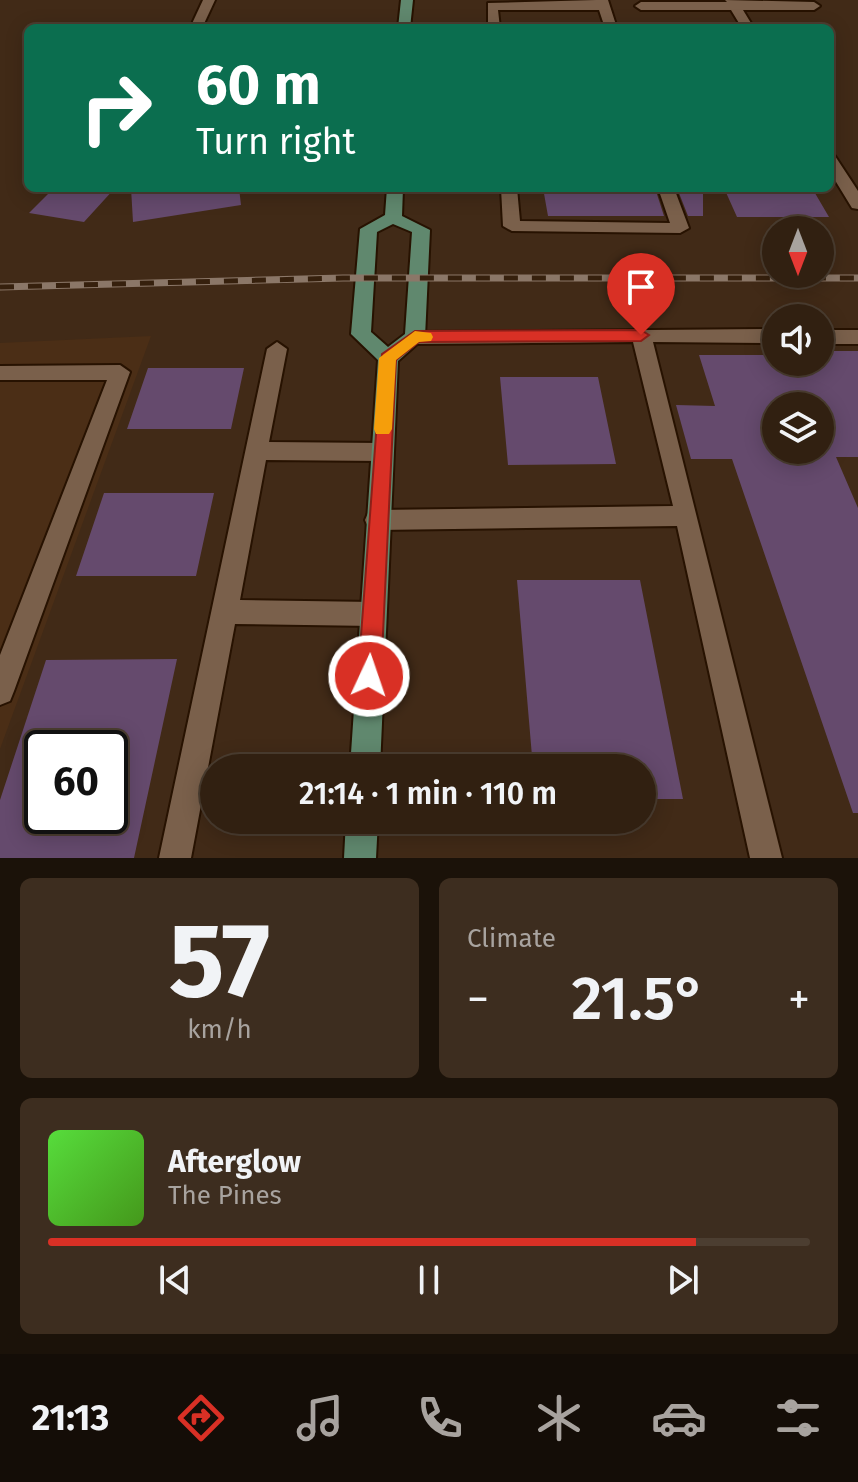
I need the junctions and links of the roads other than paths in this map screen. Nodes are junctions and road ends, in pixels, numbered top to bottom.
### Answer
1 (209, 0) edge
2 (407, 0) edge
3 (602, 3) edge
4 (733, 3) edge
5 (641, 6) dead end
6 (814, 6) dead end
7 (198, 24) edge
8 (404, 24) edge
9 (494, 24) edge
10 (610, 24) edge
11 (746, 24) edge
12 (834, 165) edge
13 (395, 192) edge
14 (509, 192) edge
15 (667, 192) edge
16 (858, 204) edge
17 (393, 218) junction
18 (641, 335) junction
19 (762, 336) edge
20 (415, 337) junction
21 (834, 337) edge
22 (858, 337) edge
23 (277, 349) dead end
24 (388, 358) junction
25 (0, 373) edge
26 (257, 451) junction
27 (381, 452) junction
28 (687, 516) junction
29 (377, 520) junction
30 (224, 612) junction
31 (373, 614) junction
32 (0, 691) edge
33 (366, 754) edge
34 (361, 834) edge
35 (175, 858) edge
36 (360, 858) edge
37 (766, 858) edge

1 - 7 street
2 - 8 main road
3 - 9 street
3 - 10 street
4 - 5 street
4 - 6 street
4 - 11 street
12 - 16 street
13 - 17 main road
14 - 15 street
17 - 20 main road
17 - 24 main road
18 - 19 street
18 - 20 street
18 - 28 street
20 - 24 main road
21 - 22 street
23 - 26 street
24 - 27 main road
25 - 32 street
26 - 27 street
26 - 30 street
27 - 29 main road
28 - 29 street
28 - 37 street
29 - 31 main road
30 - 31 street
30 - 35 street
31 - 33 main road
34 - 36 main road

